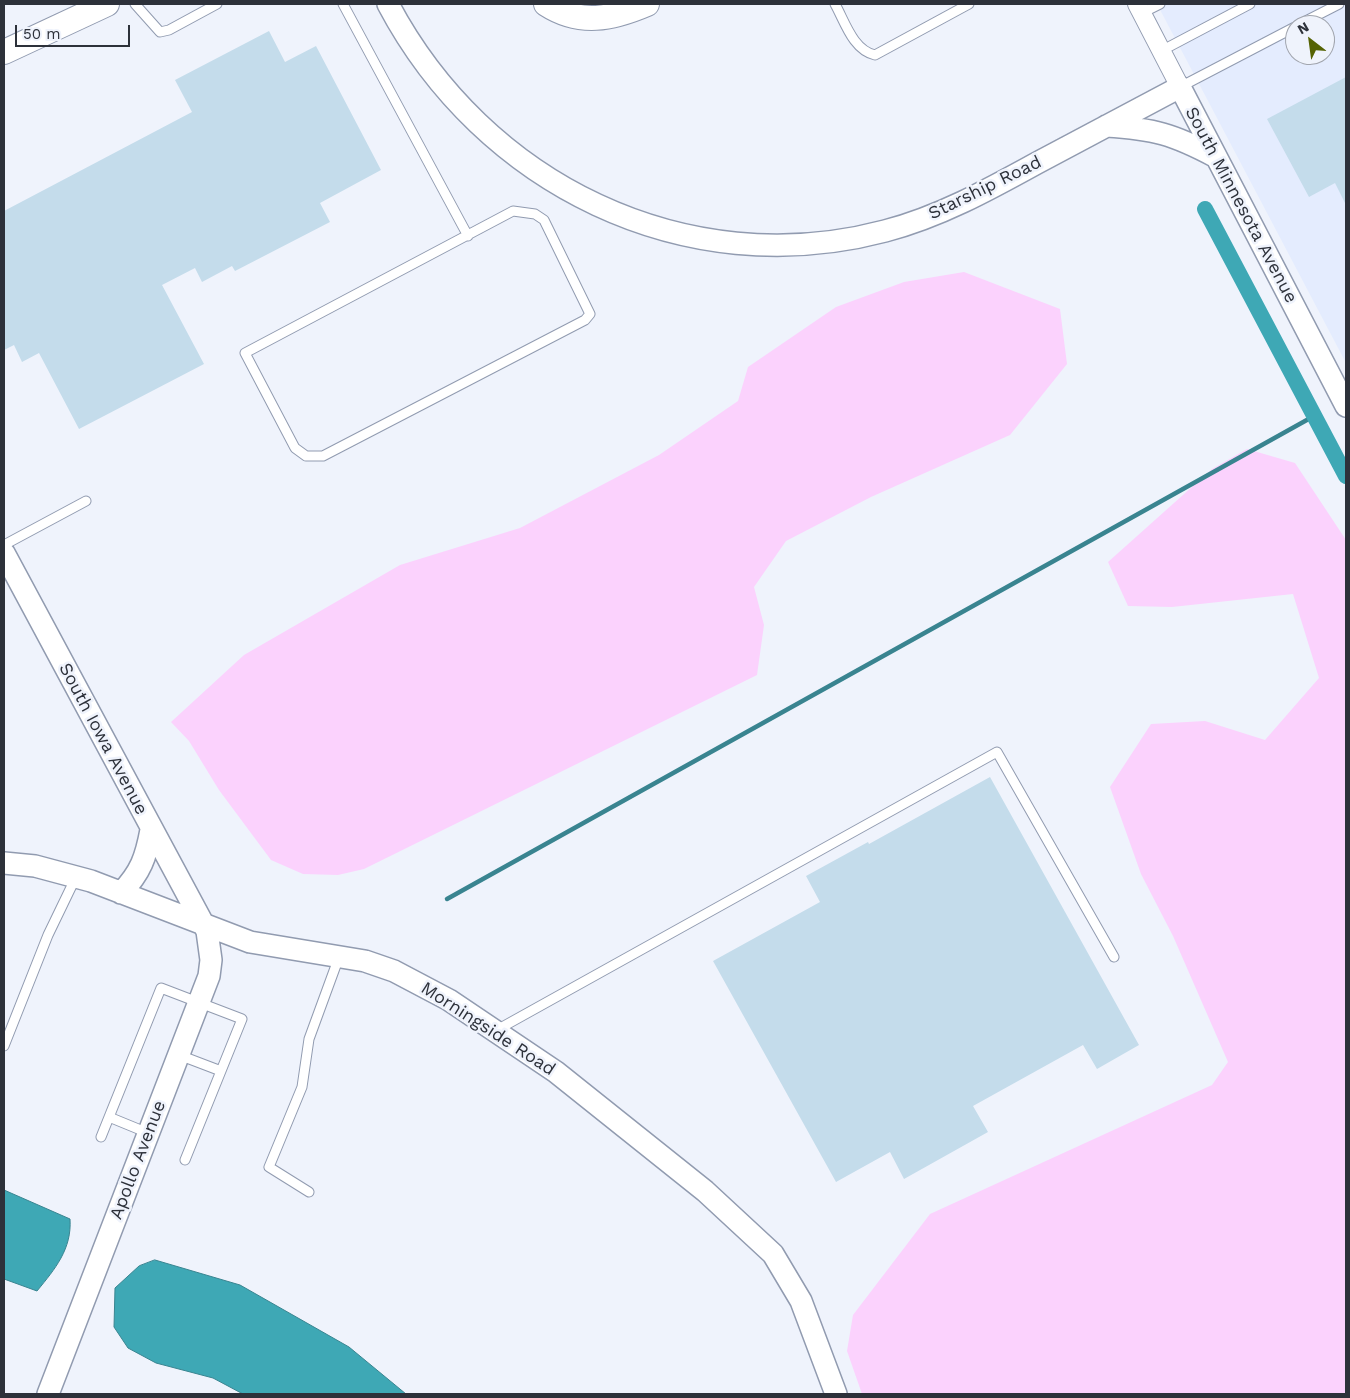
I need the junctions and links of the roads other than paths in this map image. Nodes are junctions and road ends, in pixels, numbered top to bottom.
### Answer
1 (108, 4) edge
2 (134, 4) edge
3 (217, 4) edge
4 (343, 4) edge
5 (388, 4) edge
6 (546, 4) edge
7 (647, 4) edge
8 (835, 4) edge
9 (969, 4) edge
10 (1160, 4) edge
11 (1250, 4) edge
12 (1339, 4) edge
13 (1140, 8) edge
14 (614, 11) edge
15 (1318, 15) edge
16 (1285, 32) edge
17 (1161, 51) junction
18 (4, 52) edge
19 (1180, 87) junction
20 (1105, 126) junction
21 (1216, 157) junction
22 (468, 236) junction
23 (1346, 406) edge
24 (86, 501) dead end
25 (4, 545) edge
26 (4, 553) edge
27 (151, 830) junction
28 (4, 863) edge
29 (76, 877) junction
30 (121, 893) junction
31 (203, 925) junction
32 (339, 957) junction
33 (1114, 957) dead end
34 (198, 1001) junction
35 (495, 1031) junction
36 (4, 1046) edge
37 (179, 1055) junction
38 (221, 1072) junction
39 (109, 1117) junction
40 (149, 1133) junction
41 (101, 1137) dead end
42 (185, 1160) dead end
43 (309, 1192) dead end
44 (48, 1394) edge
45 (836, 1394) edge

1 - 18 main road
2 - 3 lane
4 - 22 lane
5 - 20 street, Starship Road
6 - 14 main road
7 - 14 main road
8 - 9 lane
10 - 13 lane
11 - 17 lane
12 - 15 lane
13 - 17 street, South Minnesota Avenue
16 - 19 lane
17 - 19 street, South Minnesota Avenue
19 - 20 street, Starship Road
19 - 21 street, South Minnesota Avenue
20 - 21 street
21 - 23 street, South Minnesota Avenue
22 - 22 lane
24 - 25 lane
26 - 27 street, South Iowa Avenue
27 - 30 street
27 - 31 street, South Iowa Avenue
28 - 29 street, Morningside Road
29 - 30 street, Morningside Road
29 - 36 lane
30 - 31 street, Morningside Road
31 - 32 street, Morningside Road
31 - 34 street, Apollo Avenue
32 - 35 street, Morningside Road
32 - 43 lane
33 - 35 lane
34 - 37 street, Apollo Avenue
34 - 38 lane
34 - 39 lane
35 - 45 street, Morningside Road
37 - 38 lane
37 - 40 street, Apollo Avenue
38 - 42 lane
39 - 40 lane
39 - 41 lane
40 - 44 street, Apollo Avenue

